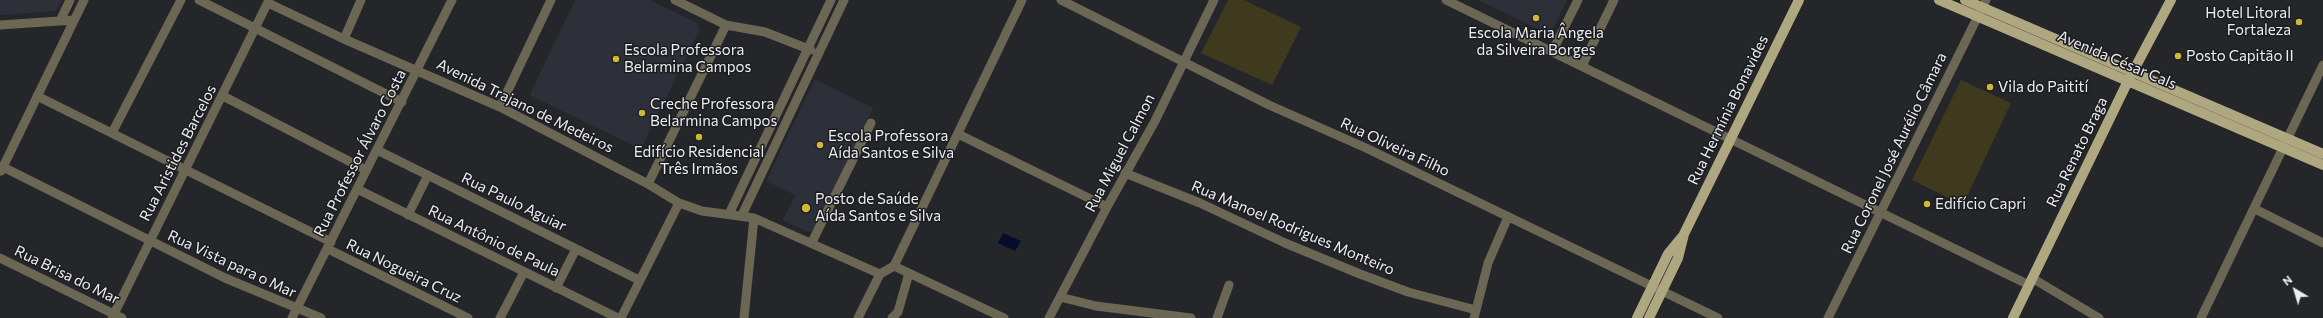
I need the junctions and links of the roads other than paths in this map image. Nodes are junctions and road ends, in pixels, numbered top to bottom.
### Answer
1 (70, 0) edge
2 (84, 0) edge
3 (181, 0) edge
4 (199, 0) edge
5 (361, 0) edge
6 (452, 0) edge
7 (551, 0) edge
8 (675, 0) edge
9 (831, 0) edge
10 (844, 0) edge
11 (1022, 0) edge
12 (1060, 0) edge
13 (1214, 0) edge
14 (1446, 0) edge
15 (1578, 0) edge
16 (1614, 0) edge
17 (1799, 0) edge
18 (1938, 0) edge
19 (1965, 0) edge
20 (2171, 0) edge
21 (269, 1) edge
22 (1984, 4) edge
23 (1977, 17) junction
24 (74, 20) junction
25 (60, 21) junction
26 (0, 25) edge
27 (726, 25) junction
28 (817, 26) junction
29 (256, 28) junction
30 (828, 31) junction
31 (344, 39) junction
32 (806, 50) junction
33 (818, 51) junction
34 (1552, 52) junction
35 (1184, 62) junction
36 (2323, 65) edge
37 (1582, 66) junction
38 (418, 70) junction
39 (2130, 77) junction
40 (37, 96) junction
41 (223, 96) junction
42 (402, 102) junction
43 (500, 107) junction
44 (871, 123) dead end
45 (112, 133) junction
46 (958, 134) junction
47 (1732, 139) junction
48 (2286, 144) junction
49 (377, 150) junction
50 (2323, 154) edge
51 (2323, 165) edge
52 (186, 169) junction
53 (1, 170) edge
54 (366, 170) junction
55 (1125, 174) junction
56 (428, 175) junction
57 (648, 184) junction
58 (357, 189) junction
59 (679, 203) junction
60 (1107, 207) junction
61 (2255, 209) junction
62 (1880, 213) junction
63 (730, 214) junction
64 (408, 215) junction
65 (742, 215) junction
66 (1508, 217) junction
67 (754, 218) junction
68 (1684, 234) junction
69 (150, 241) junction
70 (812, 242) junction
71 (2323, 243) edge
72 (329, 245) junction
73 (576, 249) junction
74 (0, 258) edge
75 (894, 266) junction
76 (524, 272) junction
77 (909, 273) junction
78 (880, 274) junction
79 (639, 280) junction
80 (2030, 282) junction
81 (1229, 284) dead end
82 (1652, 286) junction
83 (556, 288) junction
84 (1662, 291) junction
85 (1060, 297) junction
86 (296, 309) junction
87 (1475, 314) edge
88 (116, 317) edge
89 (292, 318) edge
90 (321, 318) edge
91 (468, 318) edge
92 (500, 318) edge
93 (619, 318) edge
94 (744, 318) edge
95 (858, 318) edge
96 (892, 318) edge
97 (1004, 318) edge
98 (1049, 318) edge
99 (1191, 318) edge
100 (1217, 318) edge
101 (1637, 318) edge
102 (1649, 318) edge
103 (1718, 318) edge
104 (1828, 318) edge
105 (2013, 318) edge
106 (2099, 318) edge
107 (2201, 318) edge

1 - 25 street
2 - 24 street
3 - 45 street
4 - 29 street
5 - 31 street
6 - 38 street, Rua Professor Álvaro Costa
7 - 43 street
8 - 27 street
9 - 28 street
10 - 30 street
11 - 46 street
12 - 35 street, Rua Oliveira Filho
13 - 35 street, Rua Miguel Calmon
14 - 34 street
15 - 34 street
16 - 37 street
17 - 47 main road, Rua Hermínia Bonavides
18 - 23 main road, Avenida César Cals
19 - 22 main road, Avenida César Cals
20 - 39 main road, Rua Renato Braga
21 - 29 street, Rua Aristides Barcelos
21 - 31 street, Avenida Trajano de Medeiros
22 - 23 street, Rua Coronel José Aurélio Câmara
22 - 39 main road, Avenida César Cals
23 - 39 main road, Avenida César Cals
23 - 62 street, Rua Coronel José Aurélio Câmara
24 - 25 street
24 - 40 street
25 - 26 street
27 - 32 street
27 - 57 street
28 - 30 street
28 - 32 street
29 - 41 street, Rua Aristides Barcelos
29 - 42 street
30 - 33 street
31 - 38 street, Avenida Trajano de Medeiros
32 - 33 street
32 - 63 street
33 - 65 street
34 - 37 street
35 - 55 street, Rua Miguel Calmon
35 - 66 street, Rua Oliveira Filho
36 - 48 street
37 - 47 street
38 - 42 street, Rua Professor Álvaro Costa
38 - 43 street, Avenida Trajano de Medeiros
39 - 48 main road, Avenida César Cals
39 - 80 main road, Rua Renato Braga
40 - 45 street, Rua Nogueira Cruz
40 - 53 street
41 - 52 street, Rua Aristides Barcelos
41 - 54 street
42 - 49 street, Rua Professor Álvaro Costa
43 - 57 street, Avenida Trajano de Medeiros
44 - 70 street
45 - 52 street, Rua Nogueira Cruz
46 - 60 street
46 - 75 street
47 - 62 street
47 - 68 main road, Rua Hermínia Bonavides
48 - 50 main road
48 - 51 main road
48 - 61 street
49 - 54 street, Rua Professor Álvaro Costa
49 - 56 street, Rua Paulo Aguiar
52 - 69 street, Rua Aristides Barcelos
52 - 72 street, Rua Nogueira Cruz
53 - 69 street, Rua Vista para o Mar
54 - 58 street, Rua Professor Álvaro Costa
55 - 60 street, Rua Miguel Calmon
55 - 87 street, Rua Manoel Rodrigues Monteiro
56 - 64 street
56 - 73 street, Rua Paulo Aguiar
57 - 59 street, Avenida Trajano de Medeiros
58 - 64 street, Rua Antônio de Paula
58 - 72 street, Rua Professor Álvaro Costa
59 - 63 street, Avenida Trajano de Medeiros
59 - 79 street
60 - 85 street, Rua Miguel Calmon
61 - 71 street
61 - 107 street
62 - 80 street
62 - 104 street, Rua Coronel José Aurélio Câmara
63 - 65 street, Avenida Trajano de Medeiros
64 - 76 street, Rua Antônio de Paula
65 - 67 street, Avenida Trajano de Medeiros
66 - 82 street, Rua Oliveira Filho
66 - 87 street
67 - 70 street, Avenida Trajano de Medeiros
67 - 94 street
68 - 82 main road, Rua Hermínia Bonavides
68 - 84 main road, Rua Hermínia Bonavides
69 - 86 street, Rua Vista para o Mar
69 - 88 street, Rua Aristides Barcelos
70 - 78 street, Avenida Trajano de Medeiros
72 - 86 street, Rua Professor Álvaro Costa
72 - 91 street, Rua Nogueira Cruz
73 - 79 street, Rua Paulo Aguiar
73 - 83 street
74 - 88 street, Rua Brisa do Mar
75 - 77 street
75 - 78 street
76 - 83 street, Rua Antônio de Paula
76 - 92 street
77 - 96 street
77 - 97 street
78 - 95 street
79 - 93 street
80 - 105 main road, Rua Renato Braga
80 - 106 street
81 - 100 street
82 - 84 street, Rua Oliveira Filho
82 - 101 main road, Rua Hermínia Bonavides
83 - 93 street, Rua Antônio de Paula
84 - 102 main road, Rua Hermínia Bonavides
84 - 103 street, Rua Oliveira Filho
85 - 98 street, Rua Miguel Calmon
85 - 99 street
86 - 89 street, Rua Professor Álvaro Costa
86 - 90 street, Rua Vista para o Mar

